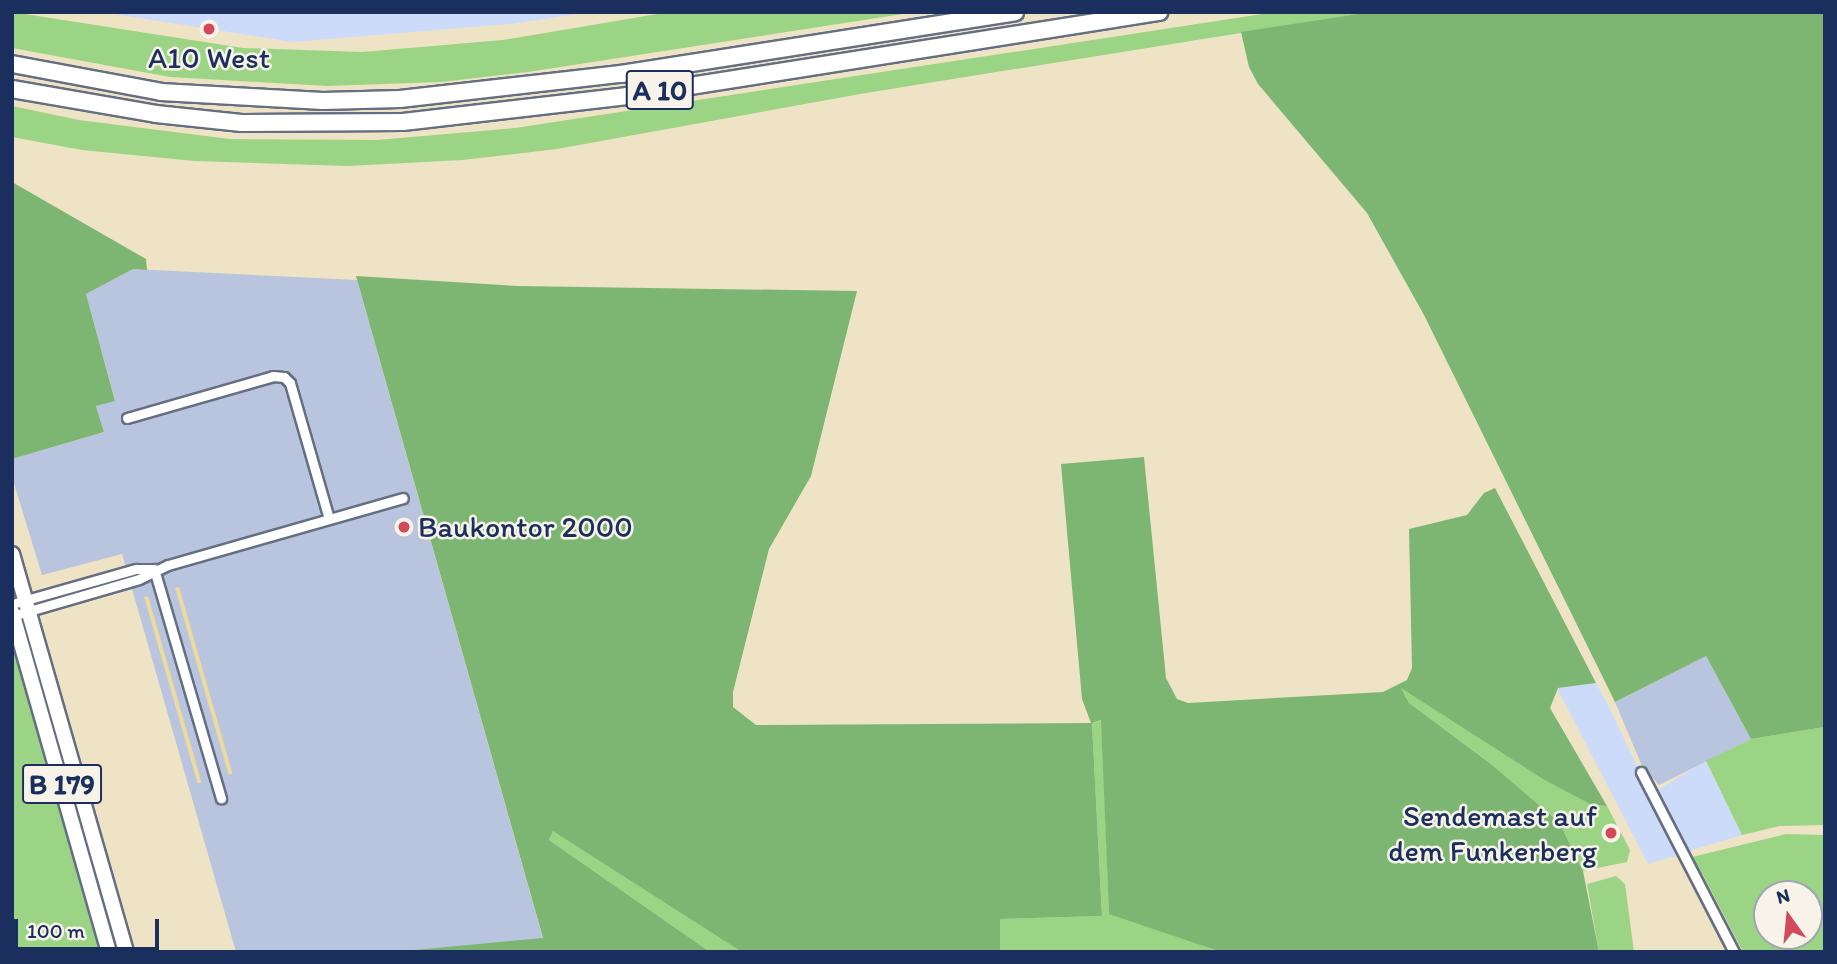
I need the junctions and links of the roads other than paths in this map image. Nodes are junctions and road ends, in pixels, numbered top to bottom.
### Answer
1 (1015, 12) edge
2 (1159, 12) edge
3 (12, 64) edge
4 (12, 89) edge
5 (127, 418) dead end
6 (403, 498) dead end
7 (329, 519) junction
8 (12, 554) edge
9 (154, 569) junction
10 (17, 610) edge
11 (1641, 772) dead end
12 (221, 798) dead end
13 (109, 952) edge
14 (126, 952) edge
15 (1734, 952) edge

1 - 3 highway, A 10
2 - 4 highway, A 10
5 - 7 street
6 - 7 street
7 - 9 street
8 - 10 main road, B 179
9 - 10 street
9 - 12 street
10 - 13 main road, B 179
10 - 14 main road, B 179
11 - 15 street

